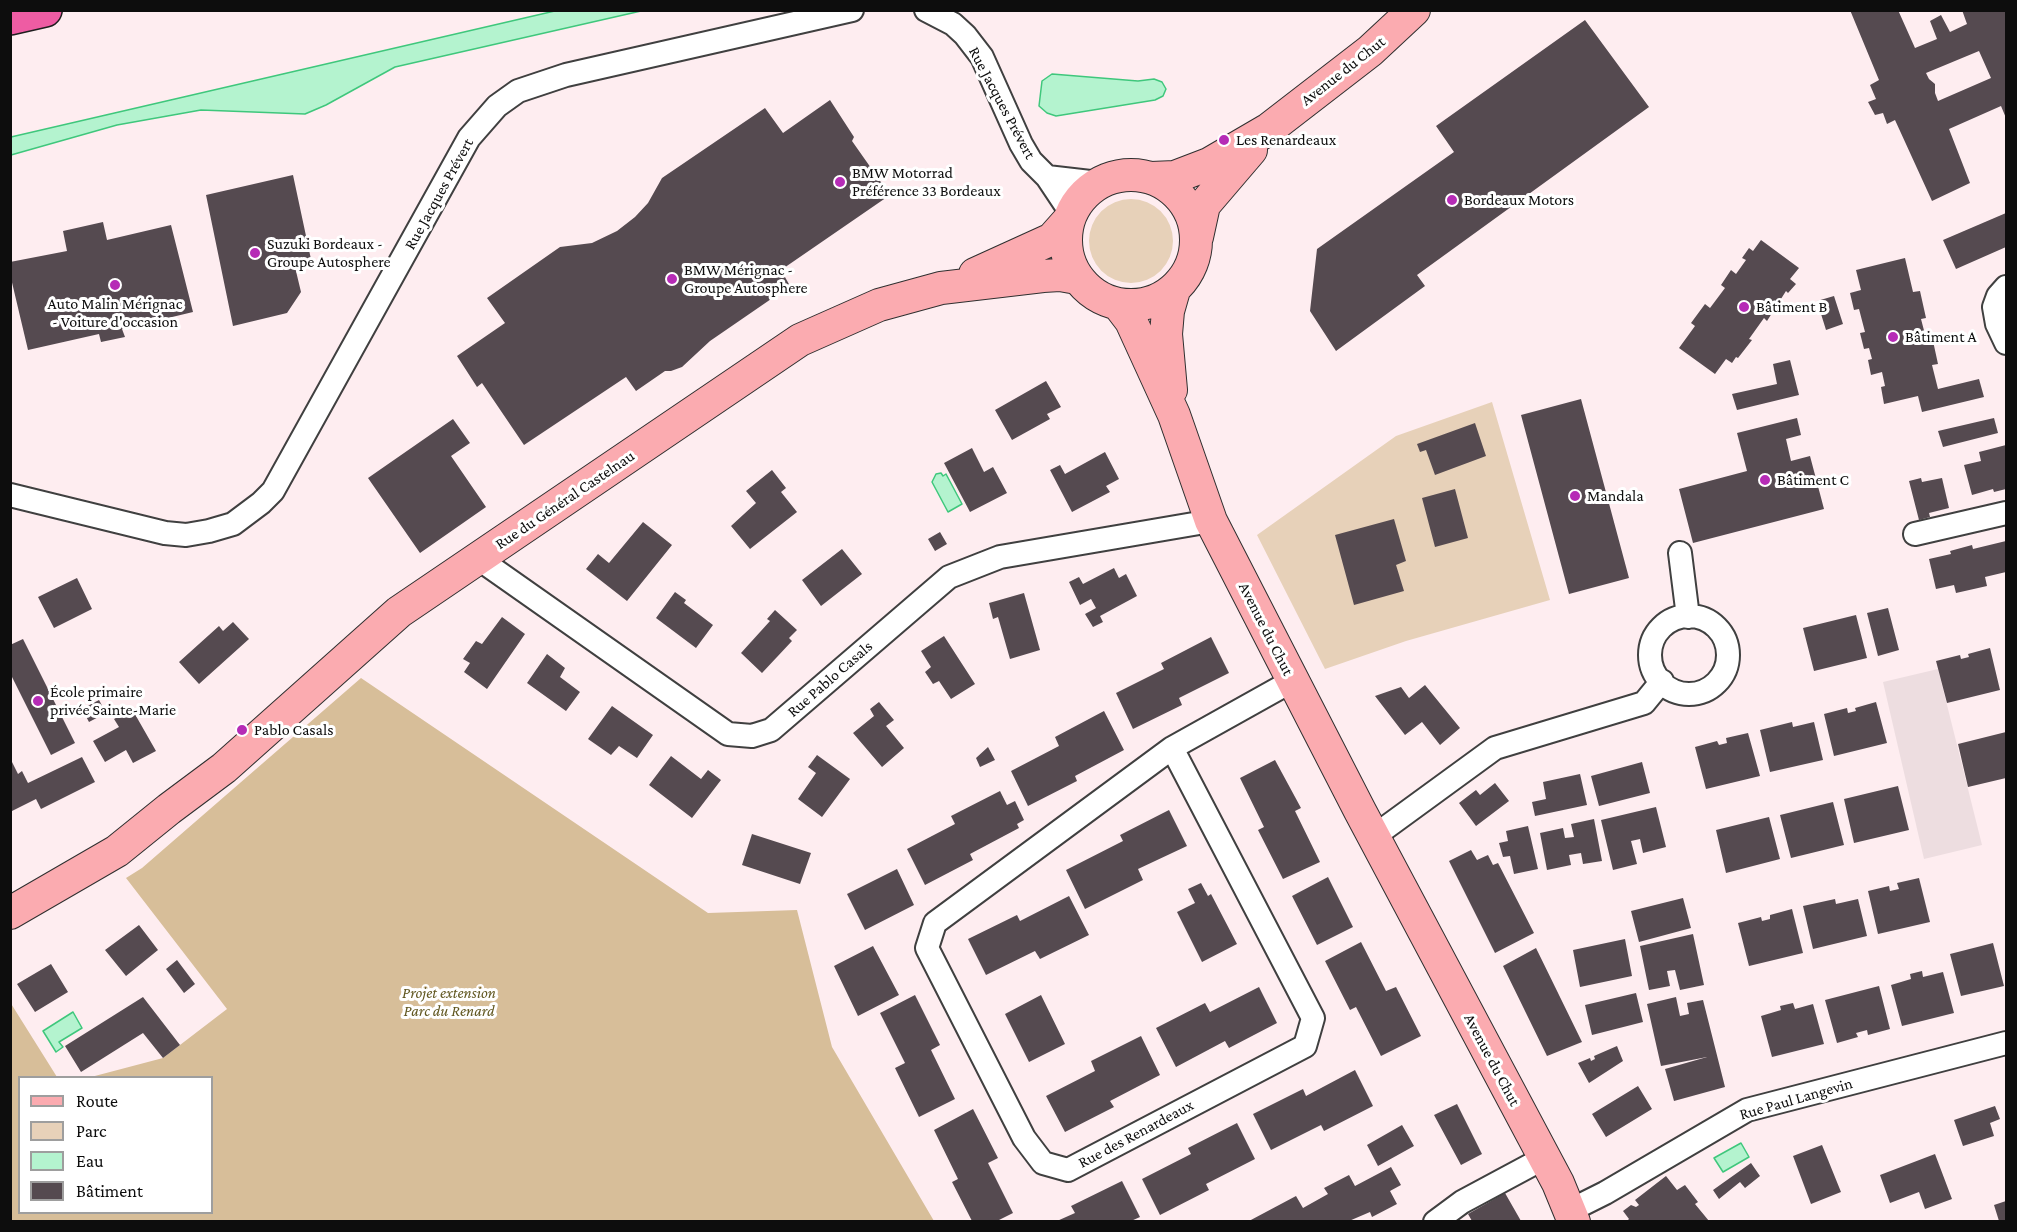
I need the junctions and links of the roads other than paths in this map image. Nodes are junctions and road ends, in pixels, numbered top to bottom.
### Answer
1 (45, 10) edge
2 (852, 10) edge
3 (926, 10) edge
4 (1414, 10) edge
5 (10, 18) edge
6 (1269, 129) junction
7 (1047, 177) junction
8 (1150, 178) junction
9 (1099, 183) junction
10 (1070, 217) junction
11 (1197, 237) junction
12 (1077, 278) junction
13 (2007, 287) edge
14 (941, 288) junction
15 (1174, 290) junction
16 (1118, 304) junction
17 (2007, 343) edge
18 (1174, 415) junction
19 (10, 495) edge
20 (2007, 513) edge
21 (1211, 521) junction
22 (1915, 534) dead end
23 (1680, 553) dead end
24 (479, 559) junction
25 (1688, 617) junction
26 (1292, 681) junction
27 (1662, 681) junction
28 (1172, 748) junction
29 (224, 768) junction
30 (1373, 837) junction
31 (10, 913) edge
32 (10, 932) edge
33 (2007, 1043) edge
34 (1544, 1158) junction
35 (1571, 1216) edge
36 (1435, 1221) edge

1 - 5 highway
2 - 19 street, Rue Jacques Prévert
3 - 7 street, Rue Jacques Prévert
4 - 6 street, Avenue du Chut
6 - 8 street, Avenue du Chut
6 - 11 street, Avenue du Chut
7 - 9 street, Rue Jacques Prévert
7 - 10 street, Rue Jacques Prévert
8 - 9 street
8 - 11 street
9 - 10 street
10 - 12 street
10 - 14 street, Rue du Général Castelnau
11 - 15 street
12 - 14 street, Rue du Général Castelnau
12 - 16 street
13 - 17 street
14 - 24 street, Rue du Général Castelnau
15 - 16 street
15 - 18 street, Avenue du Chut
16 - 18 street, Avenue du Chut
18 - 21 street, Avenue du Chut
20 - 22 street
21 - 24 street, Rue Pablo Casals
21 - 26 street, Avenue du Chut
23 - 25 street
24 - 29 street, Rue du Général Castelnau
25 - 27 street
25 - 27 street
26 - 28 street, Rue des Renardeaux
26 - 30 street, Avenue du Chut
27 - 30 street
28 - 28 street, Rue des Renardeaux
29 - 31 street, Rue du Général Castelnau
29 - 32 street, Rue du Général Castelnau
30 - 34 street, Avenue du Chut
33 - 35 street, Rue Paul Langevin
34 - 35 street, Avenue du Chut
34 - 36 street

